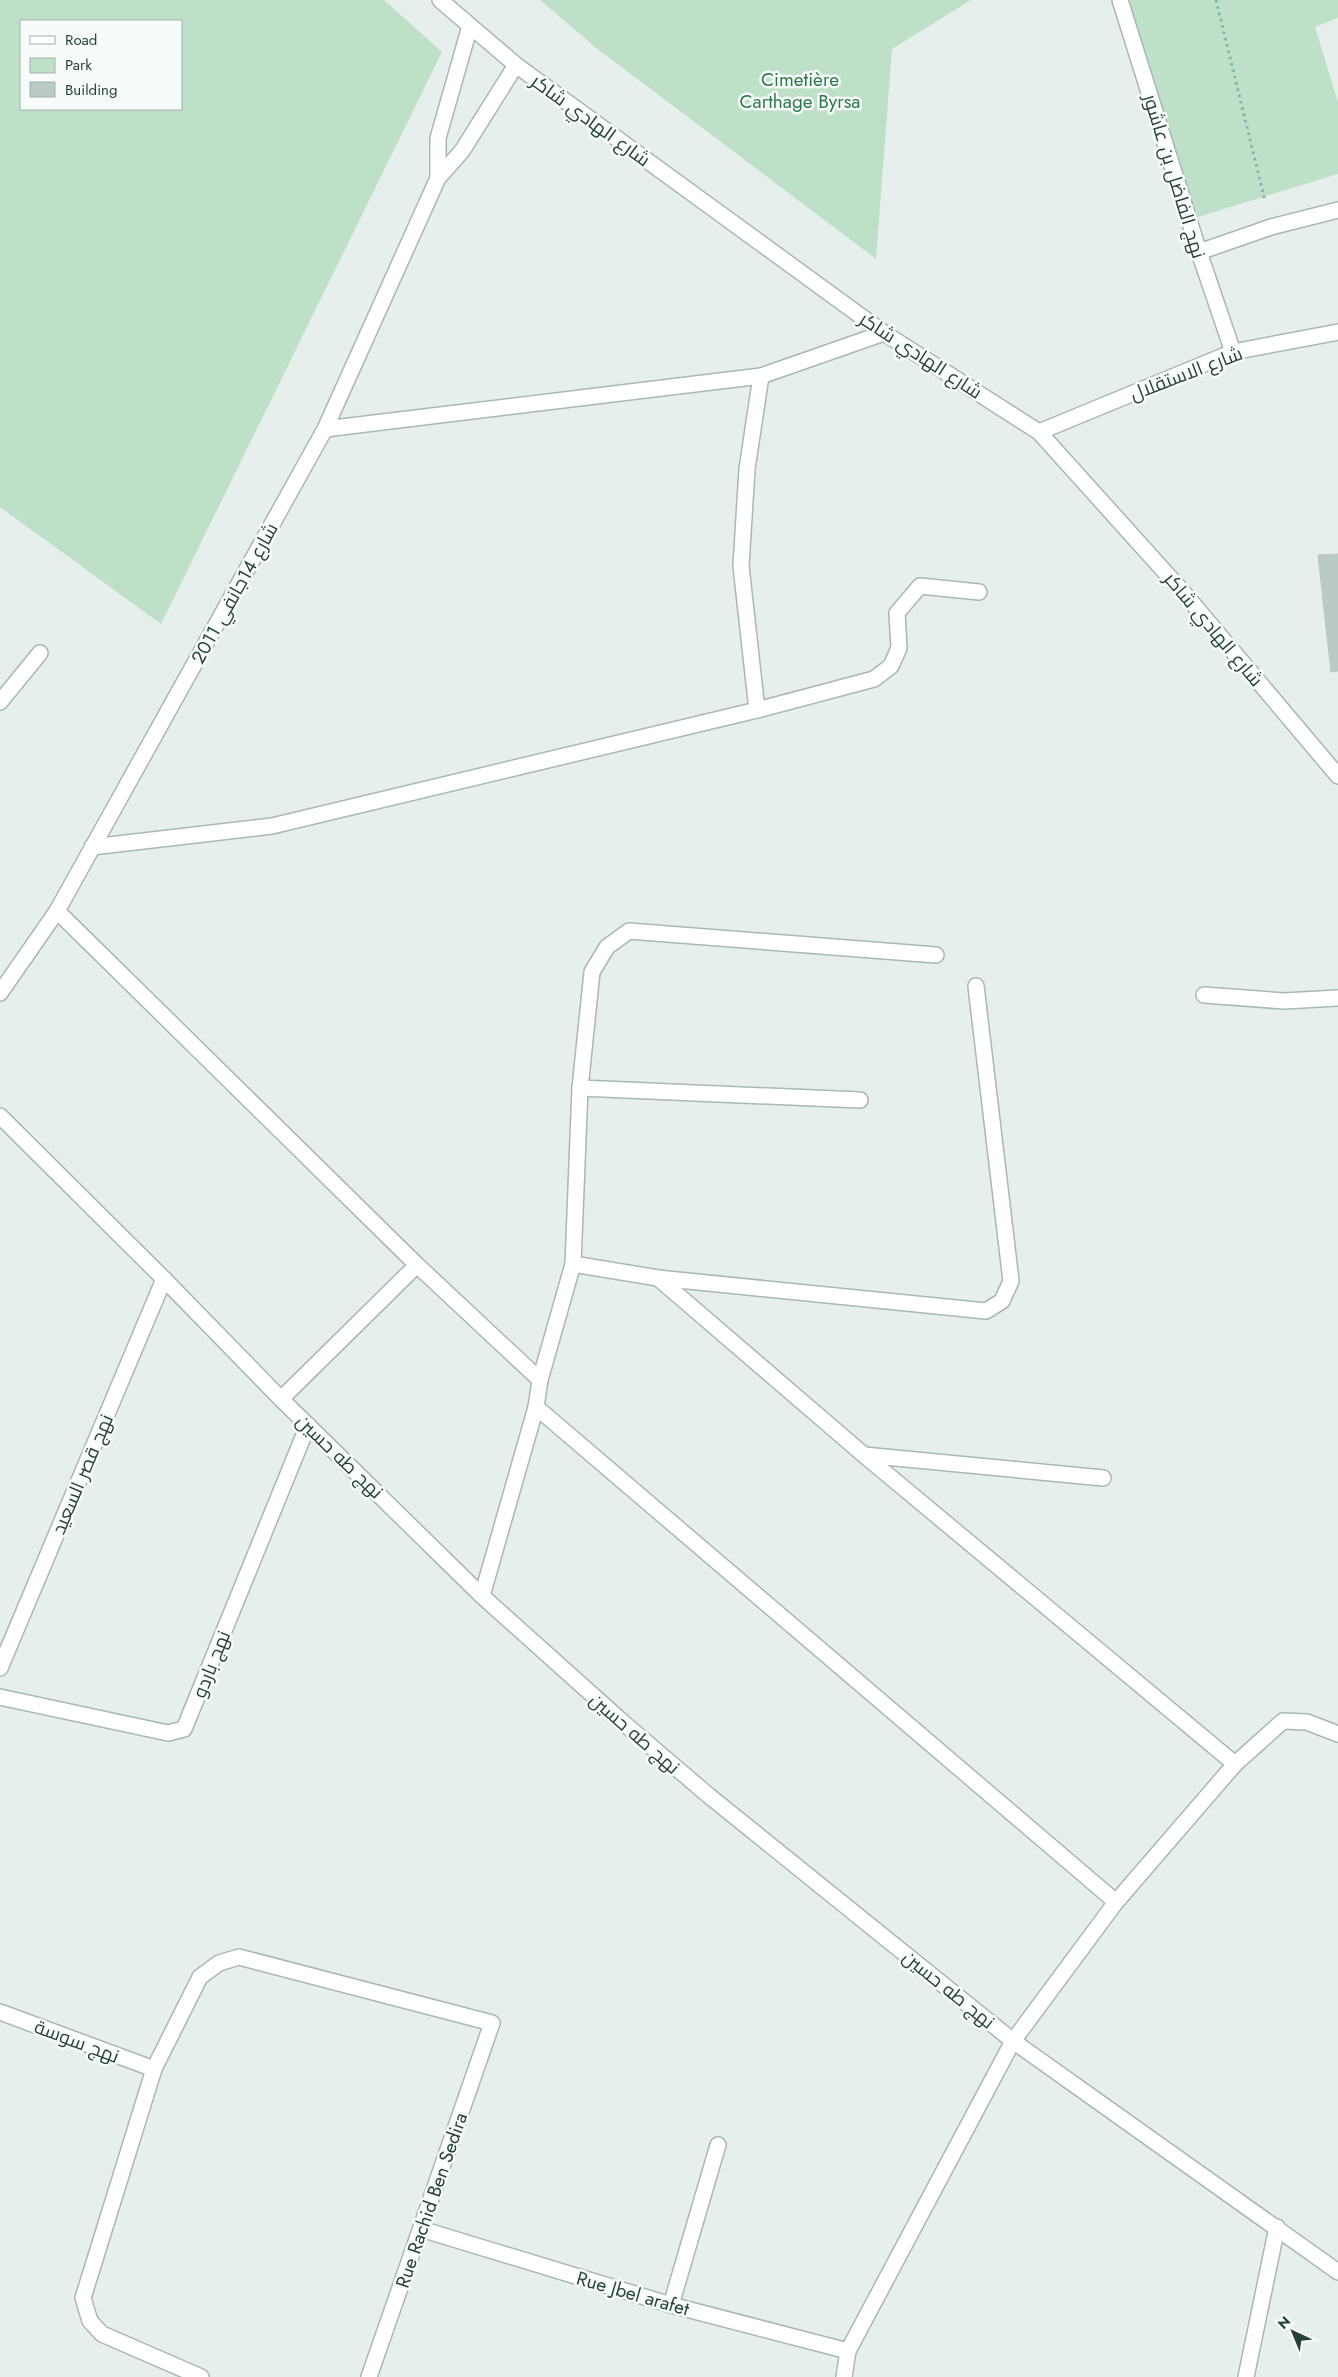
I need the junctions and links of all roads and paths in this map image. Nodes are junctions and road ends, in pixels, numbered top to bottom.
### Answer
1 (440, 0) edge
2 (1120, 0) edge
3 (1216, 0) edge
4 (470, 26) junction
5 (516, 65) junction
6 (438, 178) junction
7 (1338, 210) edge
8 (1271, 227) junction
9 (1199, 252) junction
10 (1338, 332) edge
11 (884, 333) junction
12 (1233, 352) junction
13 (761, 376) junction
14 (325, 428) junction
15 (1040, 432) junction
16 (978, 592) dead end
17 (40, 653) dead end
18 (0, 702) edge
19 (757, 710) junction
20 (1338, 776) edge
21 (92, 847) junction
22 (57, 912) junction
23 (936, 955) dead end
24 (976, 986) dead end
25 (0, 993) edge
26 (1204, 995) dead end
27 (1338, 998) edge
28 (580, 1088) junction
29 (860, 1100) dead end
30 (0, 1116) edge
31 (573, 1264) junction
32 (417, 1265) junction
33 (658, 1278) junction
34 (164, 1279) junction
35 (540, 1380) junction
36 (281, 1399) junction
37 (536, 1407) junction
38 (308, 1425) junction
39 (864, 1455) junction
40 (1103, 1478) dead end
41 (482, 1596) junction
42 (0, 1668) edge
43 (0, 1697) edge
44 (1338, 1734) edge
45 (1235, 1764) junction
46 (1116, 1902) junction
47 (0, 2012) edge
48 (1013, 2041) junction
49 (154, 2069) junction
50 (718, 2145) dead end
51 (1277, 2227) junction
52 (420, 2229) junction
53 (1338, 2272) edge
54 (671, 2305) junction
55 (848, 2351) junction
56 (202, 2377) edge
57 (369, 2377) edge
58 (844, 2377) edge
59 (1246, 2377) edge

1 - 4 street, شارع الهادي شاكر
2 - 9 street, نهج الفاضل بن عاشور
3 - 8 path
4 - 5 street, شارع الهادي شاكر
4 - 6 street, شارع 14جانفي 2011
5 - 6 street, شارع 14جانفي 2011
5 - 11 street, شارع الهادي شاكر
6 - 14 street, شارع 14جانفي 2011
7 - 8 street
8 - 9 street
9 - 12 street, نهج الفاضل بن عاشور
10 - 12 street, شارع الاستقلال
11 - 13 street
11 - 15 street, شارع الهادي شاكر
12 - 15 street, شارع الاستقلال
13 - 14 street
13 - 19 street
14 - 21 street, شارع 14جانفي 2011
15 - 20 street, شارع الهادي شاكر
16 - 19 street
17 - 18 street
19 - 21 street
21 - 22 street, شارع 14جانفي 2011
22 - 25 street, شارع 14جانفي 2011
22 - 32 street
23 - 28 street
24 - 33 street
26 - 27 street
28 - 29 street
28 - 31 street
30 - 34 street, نهج طه حسين
31 - 33 street
31 - 35 street
32 - 35 street
32 - 36 street
33 - 39 street
34 - 36 street, نهج طه حسين
34 - 42 street, نهج قصر السعيد
35 - 37 street
36 - 38 street, نهج طه حسين
37 - 41 street
37 - 46 street
38 - 41 street, نهج طه حسين
38 - 43 street, نهج باردو
39 - 40 street
39 - 45 street
41 - 48 street, نهج طه حسين
44 - 45 street
45 - 46 street
46 - 48 street
47 - 49 street, نهج سوسة
48 - 51 street, نهج طه حسين
48 - 55 street
49 - 52 street, Rue Rachid Ben Sedira
49 - 56 street
50 - 54 street
51 - 53 street, نهج طه حسين
51 - 59 street
52 - 54 street, Rue Jbel arafet
52 - 57 street, Rue Rachid Ben Sedira
54 - 55 street, Rue Jbel arafet
55 - 58 street

